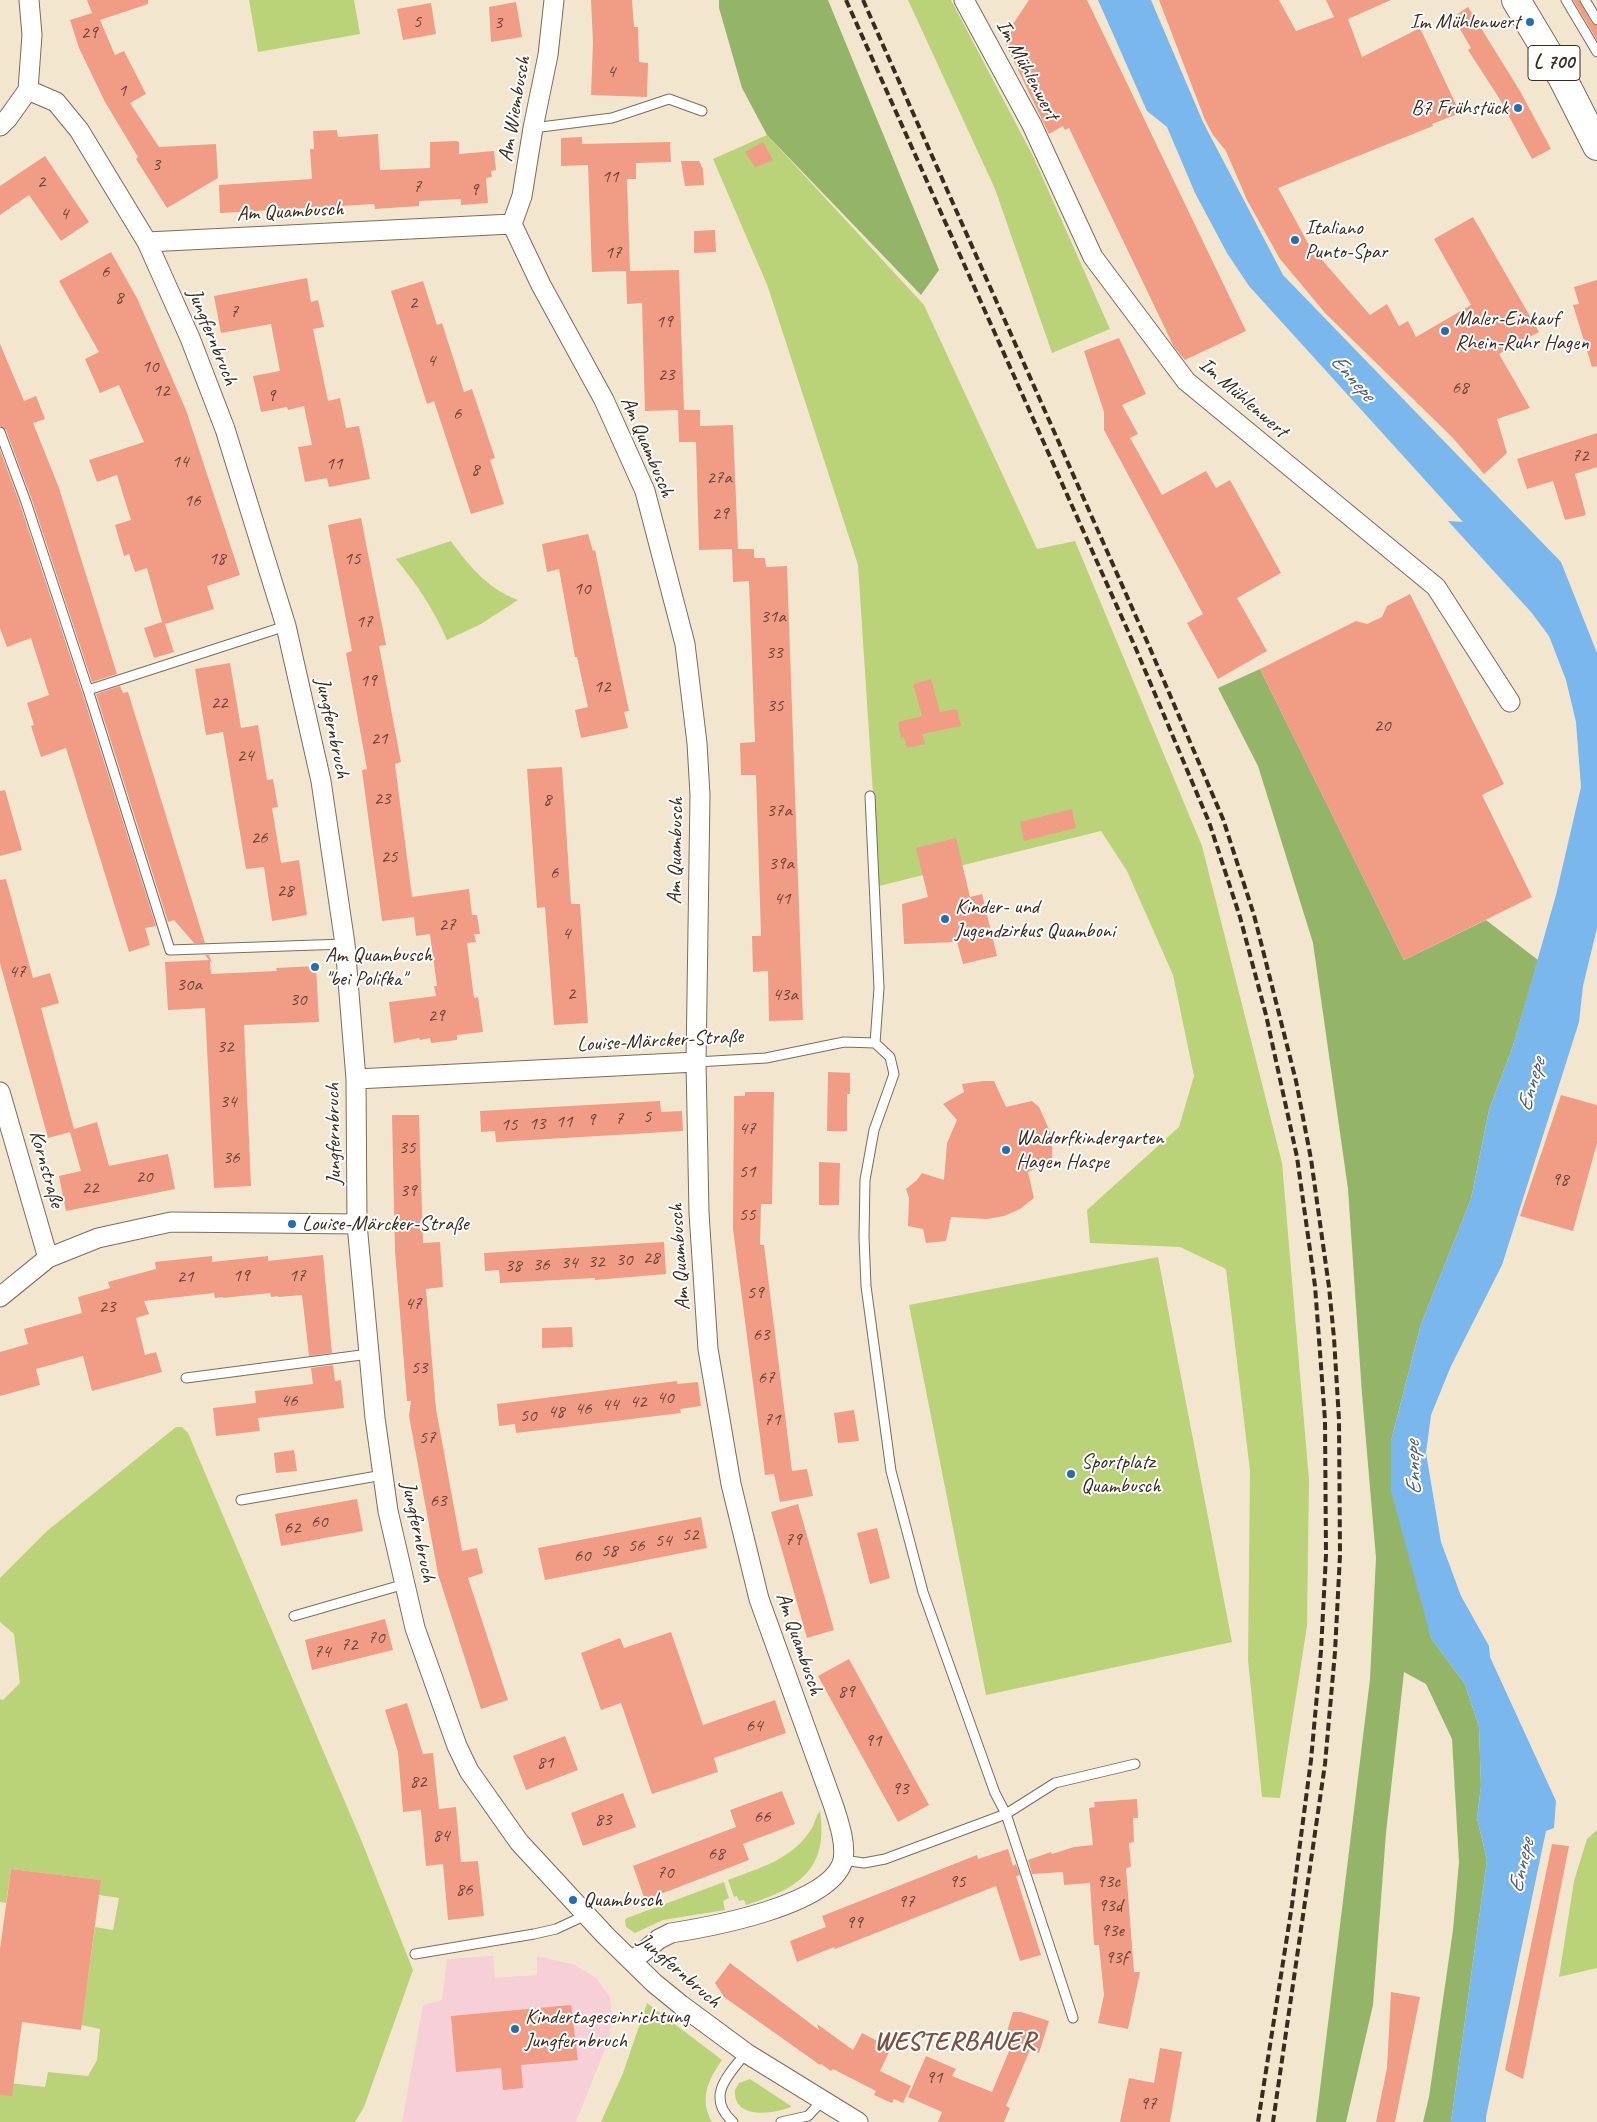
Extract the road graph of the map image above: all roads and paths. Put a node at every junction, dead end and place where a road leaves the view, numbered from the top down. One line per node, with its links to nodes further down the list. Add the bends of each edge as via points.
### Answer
1 (29, 0): 9 (street, via 32,35)
2 (554, 0): 12 (street, Am Wiembusch, via 548,55)
3 (964, 0): 19 (street, Im Mühlenwert, via 1032,126 1093,257 1186,381 1436,587)
4 (1516, 0): 13 (main road, L 700)
5 (1566, 0): 8 (lane)
6 (1585, 0): 7 (lane)
7 (1597, 20)
8 (1597, 52)
9 (28, 90): 11 (street); 15 (street, Jungfernbruch, via 56,102 79,130)
10 (702, 111): 12 (lane, via 670,99 612,118)
11 (0, 126)
12 (533, 128): 14 (street, Am Wiembusch, via 522,196)
13 (1594, 132)
14 (512, 224): 15 (street, Am Quambusch); 23 (street, Am Quambusch, via 541,285 604,400 645,491 685,644 698,744 700,795)
15 (147, 242): 17 (street, Jungfernbruch, via 190,338 225,429)
16 (0, 432): 18 (lane)
17 (286, 626): 18 (lane); 21 (street, Jungfernbruch, via 321,781)
18 (88, 690): 21 (lane, via 170,950)
19 (1510, 702)
20 (870, 796): 22 (lane, via 879,988)
21 (345, 944): 24 (street, Jungfernbruch)
22 (875, 1043): 23 (lane, Louise-Märcker-Straße, via 844,1042 766,1058); 36 (lane, via 890,1057 894,1074 874,1130 864,1180 864,1237 866,1286 891,1471 923,1592 995,1793)
23 (696, 1062): 24 (street, Louise-Märcker-Straße); 37 (street, Am Quambusch, via 699,1213 708,1350 731,1484 758,1599 840,1825)
24 (356, 1079): 26 (street, Jungfernbruch)
25 (0, 1092): 27 (street, Kornstraße)
26 (357, 1224): 27 (street, via 171,1222 98,1238); 29 (street, Jungfernbruch)
27 (48, 1258): 28 (street)
28 (0, 1297)
29 (369, 1354): 30 (lane); 31 (street, Jungfernbruch)
30 (186, 1378)
31 (383, 1475): 32 (lane); 33 (street, Jungfernbruch)
32 (241, 1500)
33 (405, 1584): 34 (lane); 38 (street, Jungfernbruch, via 415,1628 469,1771 519,1842)
34 (294, 1616)
35 (1135, 1764): 36 (lane, via 1056,1783)
36 (1006, 1814): 37 (lane, via 885,1859 864,1863); 41 (lane)
37 (843, 1860): 40 (street, via 830,1880 794,1901 746,1918 671,1933)
38 (586, 1915): 39 (lane, via 556,1929); 40 (street, Jungfernbruch)
39 (415, 1954)
40 (632, 1961): 42 (street, Jungfernbruch, via 681,2005)
41 (1073, 2018)
42 (746, 2053): 43 (street, Jungfernbruch); 44 (lane, via 720,2088 724,2114)
43 (822, 2101): 45 (lane, via 808,2116); 46 (street, Jungfernbruch)
44 (733, 2122)
45 (781, 2122)
46 (858, 2122)

